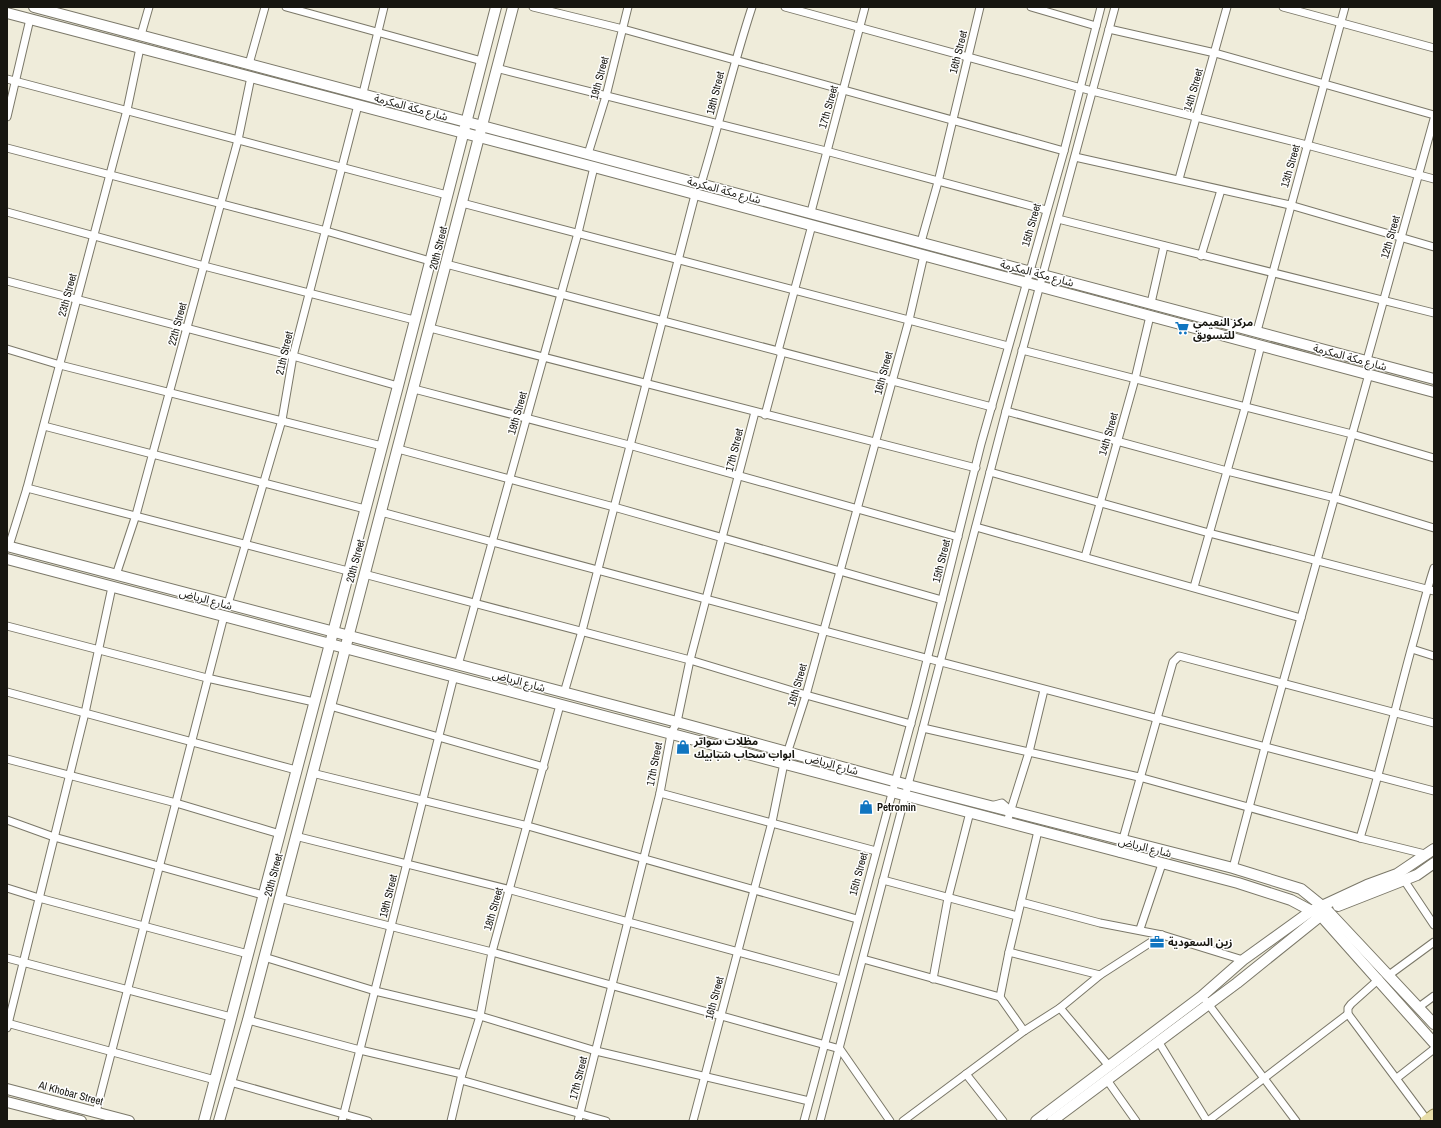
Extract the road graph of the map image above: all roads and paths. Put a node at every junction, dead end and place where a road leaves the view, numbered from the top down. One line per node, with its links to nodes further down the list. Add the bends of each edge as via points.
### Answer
1 (34, 7): 28 (main road, شارع مكة المكرمة)
2 (149, 7): 28 (street)
3 (266, 7): 35 (street)
4 (286, 7): 27 (street)
5 (384, 7): 27 (street)
6 (496, 7): 34 (main road, 20th Street)
7 (512, 7): 36 (main road, 20th Street)
8 (534, 7): 25 (street)
9 (628, 7): 25 (street, 19th Street)
10 (752, 7): 33 (street, 18th Street)
11 (785, 7): 24 (street)
12 (865, 7): 24 (street, 17th Street)
13 (980, 7): 32 (street, 16th Street)
14 (1031, 7): 23 (street)
15 (1101, 7): 23 (street, 15th Street)
16 (1115, 7): 26 (street)
17 (1227, 7): 31 (street, 14th Street)
18 (1283, 7): 22 (street)
19 (1344, 7): 22 (street, 13th Street)
20 (7, 13): 21 (main road, شارع مكة المكرمة)
21 (30, 19): 29 (main road, شارع مكة المكرمة); 39 (street)
22 (1340, 22): 30 (street); 40 (street, 13th Street)
23 (1096, 26): 41 (street, 15th Street)
24 (860, 28): 32 (street); 42 (street, 17th Street)
25 (623, 29): 33 (street); 45 (street, 19th Street)
26 (1109, 29): 31 (street); 43 (street)
27 (378, 33): 34 (street); 44 (street)
28 (141, 35): 35 (main road, شارع مكة المكرمة)
29 (140, 48): 37 (main road, شارع مكة المكرمة); 47 (street, 23th Street)
30 (1434, 48)
31 (1215, 53): 40 (street); 50 (street, 14th Street)
32 (969, 57): 41 (street); 52 (street, 16th Street)
33 (735, 60): 42 (street); 54 (street, 18th Street)
34 (482, 61): 53 (main road, 20th Street)
35 (249, 64): 44 (main road, شارع مكة المكرمة)
36 (496, 68): 45 (street); 55 (main road, 20th Street)
37 (251, 77): 46 (main road, شارع مكة المكرمة); 58 (street, 22th Street)
38 (7, 78): 39 (street)
39 (17, 81): 47 (street); 49 (street)
40 (1324, 84): 48 (street); 59 (street, 13th Street)
41 (1080, 88): 43 (street); 62 (street, 15th Street)
42 (844, 91): 52 (street); 61 (street, 17th Street)
43 (1092, 91): 50 (street); 64 (street)
44 (363, 93): 53 (main road, شارع مكة المكرمة)
45 (606, 96): 54 (street); 63 (street, 19th Street)
46 (358, 105): 56 (main road, شارع مكة المكرمة); 66 (street, 21th Street)
47 (127, 110): 58 (street); 67 (street, 23th Street)
48 (1434, 115)
49 (7, 118)
50 (1197, 118): 59 (street); 69 (street, 14th Street)
51 (1434, 119): 68 (street, 12th Street)
52 (953, 120): 62 (street); 71 (street, 16th Street)
53 (466, 121): 55 (main road, شارع مكة المكرمة); 56 (main road, 20th Street)
54 (719, 124): 61 (street); 72 (street, 18th Street)
55 (481, 126): 57 (main road, 20th Street); 63 (main road, شارع مكة المكرمة)
56 (463, 132): 57 (main road, شارع مكة المكرمة); 74 (main road, 20th Street)
57 (478, 136): 65 (main road, شارع مكة المكرمة); 76 (main road, 20th Street)
58 (238, 140): 66 (street); 77 (street, 22th Street)
59 (1308, 145): 68 (street); 78 (street, 13th Street)
60 (7, 148): 67 (street)
61 (826, 151): 71 (street); 81 (street, 17th Street)
62 (1064, 151): 79 (street, 15th Street)
63 (588, 154): 72 (main road, شارع مكة المكرمة)
64 (1075, 156): 69 (street); 82 (street)
65 (594, 167): 75 (main road, شارع مكة المكرمة); 85 (street, 19th Street)
66 (343, 168): 74 (street); 84 (street, 21th Street)
67 (110, 174): 77 (street); 86 (street, 23th Street)
68 (1419, 175): 70 (street); 87 (street, 12th Street)
69 (1179, 179): 73 (street)
70 (1434, 179)
71 (938, 182): 79 (street); 88 (street, 16th Street)
72 (701, 184): 81 (main road, شارع مكة المكرمة)
73 (1221, 190): 78 (street); 92 (street)
74 (447, 195): 94 (main road, 20th Street)
75 (695, 195): 83 (main road, شارع مكة المكرمة); 93 (street)
76 (462, 203): 85 (street); 95 (main road, 20th Street)
77 (221, 204): 84 (street); 96 (street, 22th Street)
78 (1290, 205): 87 (street); 98 (street, 13th Street)
79 (1046, 210): 97 (street, 15th Street)
80 (7, 212): 86 (street)
81 (811, 212): 88 (main road, شارع مكة المكرمة)
82 (1058, 219): 89 (street); 99 (street)
83 (812, 225): 91 (main road, شارع مكة المكرمة); 103 (street)
84 (326, 231): 94 (street); 104 (street, 21th Street)
85 (578, 233): 93 (street); 105 (street, 19th Street)
86 (94, 236): 96 (street); 106 (street, 23th Street)
87 (1402, 237): 90 (street); 107 (street, 12th Street)
88 (921, 242): 97 (main road, شارع مكة المكرمة)
89 (1164, 246): 92 (street); 108 (street)
90 (1434, 247)
91 (924, 255): 101 (main road, شارع مكة المكرمة); 113 (street, 16th Street)
92 (1201, 256): 98 (street)
93 (679, 259): 103 (street); 112 (street)
94 (430, 261): 111 (main road, 20th Street)
95 (446, 264): 105 (street); 114 (main road, 20th Street)
96 (204, 266): 104 (street); 115 (street, 22th Street)
97 (1029, 270): 99 (main road, شارع مكة المكرمة); 101 (street, 15th Street)
98 (1272, 271): 107 (street); 116 (street, 13th Street)
99 (1043, 274): 102 (street); 108 (main road, شارع مكة المكرمة)
100 (7, 281): 106 (street)
101 (1026, 282): 102 (main road, شارع مكة المكرمة); 118 (street, 15th Street)
102 (1039, 286): 110 (main road, شارع مكة المكرمة); 120 (street)
103 (796, 290): 113 (street); 121 (street)
104 (310, 294): 111 (street); 122 (street, 21th Street)
105 (562, 294): 112 (street); 123 (street, 19th Street)
106 (77, 300): 115 (street); 125 (street, 23th Street)
107 (1383, 301): 109 (street); 124 (street, 12th Street)
108 (1151, 303): 116 (main road, شارع مكة المكرمة)
109 (1434, 313)
110 (1150, 316): 117 (main road, شارع مكة المكرمة); 127 (street, 14th Street)
111 (414, 320): 131 (main road, 20th Street)
112 (661, 320): 121 (street); 130 (street)
113 (909, 320): 118 (street); 129 (street, 16th Street)
114 (430, 328): 123 (street); 132 (main road, 20th Street)
115 (186, 329): 122 (street); 133 (street, 22th Street)
116 (1257, 331): 124 (main road, شارع مكة المكرمة)
117 (1261, 345): 126 (main road, شارع مكة المكرمة); 136 (street)
118 (1008, 346): 135 (street, 15th Street)
119 (7, 349): 125 (street)
120 (1022, 350): 127 (street); 137 (street)
121 (780, 352): 129 (street); 139 (street)
122 (293, 356): 131 (street); 141 (street, 21th Street)
123 (544, 357): 130 (street); 140 (street, 19th Street)
124 (1367, 360): 128 (main road, شارع مكة المكرمة)
125 (60, 365): 133 (street); 142 (street, 23th Street)
126 (1369, 374): 134 (main road, شارع مكة المكرمة); 143 (street)
127 (1135, 379): 136 (street); 144 (street, 14th Street)
128 (1434, 379)
129 (892, 381): 135 (street); 145 (street, 16th Street)
130 (645, 383): 138 (street); 146 (street)
131 (398, 386): 147 (main road, 20th Street)
132 (414, 389): 140 (street); 148 (main road, 20th Street)
133 (169, 392): 141 (street); 149 (street, 22th Street)
134 (1434, 392)
135 (992, 407): 151 (street, 15th Street)
136 (1245, 408): 143 (street); 152 (street)
137 (1006, 411): 144 (street); 153 (street)
138 (755, 412): 139 (street); 154 (street, 17th Street)
139 (765, 414): 145 (street)
140 (527, 419): 146 (street); 155 (street, 19th Street)
141 (282, 420): 147 (street); 156 (street, 21th Street)
142 (44, 426): 149 (street); 157 (street, 23th Street)
143 (1352, 434): 150 (street); 158 (street)
144 (1117, 441): 152 (street); 159 (street, 14th Street)
145 (876, 442): 151 (street); 162 (street, 16th Street)
146 (629, 445): 154 (street); 160 (street)
147 (382, 446): 161 (main road, 20th Street)
148 (398, 449): 155 (street); 163 (main road, 20th Street)
149 (153, 453): 156 (street); 164 (street, 22th Street)
150 (1434, 458)
151 (976, 468): 168 (street, 15th Street)
152 (1227, 471): 158 (street); 167 (street)
153 (990, 472): 159 (street); 165 (street)
154 (739, 476): 162 (street); 169 (street, 17th Street)
155 (510, 480): 160 (street); 170 (street, 19th Street)
156 (264, 482): 161 (street); 171 (street, 21th Street)
157 (27, 488): 164 (street); 172 (street, 23th Street)
158 (1335, 498): 166 (street); 175 (street)
159 (1100, 502): 167 (street); 173 (street, 14th Street)
160 (614, 507): 169 (street); 177 (street)
161 (365, 509): 178 (main road, 20th Street)
162 (857, 509): 168 (street); 179 (street, 16th Street)
163 (382, 512): 170 (street); 180 (main road, 20th Street)
164 (136, 515): 171 (street); 181 (street, 22th Street)
165 (976, 527): 173 (street); 203 (street)
166 (1434, 528)
167 (1209, 533): 175 (street); 183 (street)
168 (958, 537): 186 (street, 15th Street)
169 (723, 538): 179 (street); 185 (street, 17th Street)
170 (493, 542): 177 (street); 188 (street, 19th Street)
171 (246, 543): 178 (street); 187 (street, 21th Street)
172 (8, 546): 181 (main road, شارع الرياض)
173 (1085, 557): 183 (street)
174 (7, 559): 182 (main road, شارع الرياض)
175 (1317, 560): 184 (street); 190 (street)
176 (1434, 568): 184 (street)
177 (597, 570): 185 (street); 192 (street)
178 (348, 571): 193 (main road, 20th Street)
179 (840, 572): 186 (street); 194 (street, 16th Street)
180 (364, 574): 188 (street); 195 (main road, 20th Street)
181 (116, 575): 187 (main road, شارع الرياض)
182 (112, 587): 189 (main road, شارع الرياض); 199 (street)
183 (1194, 587): 190 (street)
184 (1430, 590): 198 (street)
185 (707, 598): 194 (street); 201 (street, 17th Street)
186 (942, 600): 202 (street, 15th Street)
187 (228, 604): 193 (main road, شارع الرياض)
188 (476, 604): 192 (street); 204 (street, 19th Street)
189 (224, 616): 196 (main road, شارع الرياض); 206 (street)
190 (1301, 618): 207 (street)
191 (7, 626): 199 (street)
192 (582, 631): 201 (street); 210 (street)
193 (333, 632): 195 (main road, شارع الرياض); 196 (main road, 20th Street)
194 (824, 632): 202 (street); 211 (street, 16th Street)
195 (348, 636): 197 (main road, 20th Street); 204 (main road, شارع الرياض)
196 (330, 645): 197 (main road, شارع الرياض); 212 (main road, 20th Street)
197 (345, 648): 205 (main road, شارع الرياض); 214 (main road, 20th Street)
198 (1412, 649): 200 (street); 215 (street)
199 (99, 650): 206 (street); 216 (street)
200 (1434, 656)
201 (690, 660): 211 (street); 218 (street, 17th Street)
202 (927, 660): 203 (street); 220 (street, 15th Street)
203 (940, 663): 208 (street); 221 (street)
204 (458, 665): 210 (main road, شارع الرياض)
205 (454, 676): 213 (main road, شارع الرياض); 223 (street, 19th Street)
206 (207, 678): 212 (street); 224 (street)
207 (1283, 682): 215 (street); 217 (street, via 1179,656 1173,662); 225 (street)
208 (1044, 690): 217 (street); 227 (street)
209 (7, 692): 216 (street)
210 (564, 693): 218 (main road, شارع الرياض)
211 (806, 695): 220 (street); 226 (street, 16th Street)
212 (314, 702): 231 (main road, 20th Street)
213 (560, 705): 222 (main road, شارع الرياض); 230 (street, 18th Street)
214 (330, 706): 223 (street); 232 (main road, 20th Street)
215 (1394, 712): 219 (street); 234 (street)
216 (85, 713): 224 (street); 233 (street)
217 (1157, 718): 225 (street); 235 (street)
218 (677, 722): 222 (street, 17th Street); 226 (main road, شارع الرياض)
219 (1434, 723)
220 (910, 724): 236 (street, 15th Street)
221 (923, 728): 227 (street); 237 (street)
222 (671, 734): 229 (main road, شارع الرياض); 240 (street, 17th Street)
223 (439, 737): 230 (street); 242 (street, 19th Street)
224 (192, 741): 231 (street); 243 (street)
225 (1265, 747): 234 (street); 244 (street)
226 (788, 752): 229 (street, 16th Street); 236 (main road, شارع الرياض)
227 (1029, 752): 235 (street); 245 (street)
228 (7, 759): 233 (street)
229 (784, 763): 239 (main road, شارع الرياض); 248 (street, 16th Street)
230 (544, 767): 250 (street, 18th Street)
231 (296, 770): 252 (main road, 20th Street)
232 (312, 773): 242 (street); 253 (main road, 20th Street)
233 (70, 775): 243 (street); 254 (street)
234 (1379, 777): 238 (street); 255 (street)
235 (1139, 778): 244 (street); 256 (street)
236 (894, 782): 237 (main road, شارع الرياض); 239 (street, 15th Street)
237 (908, 785): 241 (street); 245 (main road, شارع الرياض)
238 (1434, 791)
239 (891, 792): 241 (main road, شارع الرياض); 257 (street, 15th Street)
240 (660, 793): 248 (street); 260 (street, 17th Street)
241 (905, 796): 246 (main road, شارع الرياض); 266 (street)
242 (424, 800): 250 (street); 264 (street, 19th Street)
243 (176, 803): 252 (street); 263 (street)
244 (1250, 808): 255 (street); 265 (street)
245 (1011, 811): 249 (street); 256 (main road, شارع الرياض)
246 (970, 812): 249 (main road, شارع الرياض); 274 (street)
247 (7, 820): 254 (street)
248 (772, 822): 257 (street); 270 (street, 16th Street)
249 (1007, 822): 251 (main road, شارع الرياض)
250 (528, 826): 260 (street); 269 (street, 18th Street)
251 (1038, 831): 259 (main road, شارع الرياض); 275 (street)
252 (280, 834): 271 (main road, 20th Street)
253 (295, 836): 264 (street); 273 (main road, 20th Street)
254 (54, 837): 263 (street); 272 (street)
255 (1360, 838): 258 (street)
256 (1123, 840): 259 (street); 265 (main road, شارع الرياض)
257 (876, 851): 279 (street, 15th Street)
258 (1430, 851): 277 (main road, via 1398,874 1367,885)
259 (1119, 853): 262 (main road, شارع الرياض)
260 (643, 860): 270 (street); 280 (street, 17th Street)
261 (1434, 863): 267 (main road, via 1417,875)
262 (1162, 864): 276 (main road, شارع الرياض, via 1238,883 1291,900); 284 (street)
263 (160, 865): 271 (street); 282 (street)
264 (407, 865): 269 (street); 283 (street, 19th Street)
265 (1234, 868): 277 (main road, شارع الرياض, via 1301,889)
266 (884, 880): 274 (street); 293 (street)
267 (1404, 880): 277 (main road); 281 (street)
268 (7, 888): 272 (street)
269 (511, 890): 280 (street); 287 (street, 18th Street)
270 (754, 891): 279 (street); 288 (street, 16th Street)
271 (263, 895): 290 (main road, 20th Street)
272 (39, 898): 282 (street); 295 (street)
273 (279, 898): 283 (street); 291 (main road, 20th Street)
274 (948, 898): 278 (street); 298 (street)
275 (1021, 902): 278 (street); 284 (street, via 1100,923)
276 (1311, 911): 277 (main road, شارع الرياض); 294 (main road)
277 (1324, 911): 297 (main road, شارع الرياض); 299 (main road, شارع الرياض); 307 (main road)
278 (1017, 916): 289 (street)
279 (858, 919): 300 (street, 15th Street)
280 (627, 923): 288 (street); 301 (street, 17th Street)
281 (1434, 925)
282 (144, 926): 290 (street); 302 (street)
283 (392, 927): 287 (street); 303 (street, 19th Street)
284 (1140, 930): 285 (street)
285 (1162, 935): 294 (street); 296 (street)
286 (1434, 942): 297 (street)
287 (492, 952): 301 (street); 311 (street, 18th Street)
288 (738, 952): 300 (street); 312 (street, 16th Street)
289 (1009, 952): 296 (street); 306 (street)
290 (248, 954): 313 (main road, 20th Street)
291 (264, 957): 303 (street); 314 (main road, 20th Street)
292 (7, 958): 295 (street)
293 (862, 959): 298 (street); 321 (street)
294 (1243, 960): 304 (main road)
295 (23, 962): 302 (street); 316 (street)
296 (1100, 975): 309 (street)
297 (1389, 975): 308 (main road, شارع الرياض)
298 (932, 979): 306 (street)
299 (1378, 979): 310 (street, via 1351,1004); 319 (main road, شارع الرياض)
300 (841, 980): 320 (street, 15th Street)
301 (612, 986): 312 (street); 325 (street, 17th Street)
302 (128, 989): 313 (street); 324 (street)
303 (375, 991): 311 (street); 323 (street, 19th Street)
304 (1202, 996): 307 (street); 326 (main road)
305 (1434, 996): 308 (street)
306 (1000, 997): 317 (street)
307 (1208, 1004): 318 (main road); 333 (street)
308 (1419, 1007): 315 (main road, شارع الرياض)
309 (1060, 1008): 317 (street); 326 (street)
310 (1348, 1014): 330 (street); 333 (street)
311 (480, 1016): 325 (street); 329 (street, 18th Street)
312 (721, 1016): 320 (street); 328 (street, 16th Street)
313 (231, 1017): 331 (main road, 20th Street)
314 (248, 1020): 323 (street); 334 (main road, 20th Street)
315 (1434, 1024)
316 (7, 1025): 324 (street)
317 (1024, 1032): 327 (street)
318 (1158, 1041): 332 (main road); 358 (street)
319 (1434, 1043)
320 (824, 1044): 321 (street); 336 (street, 15th Street)
321 (840, 1048): 352 (street); 353 (street)
322 (1434, 1048): 330 (street)
323 (360, 1050): 329 (street); 340 (street, 19th Street)
324 (112, 1051): 331 (street); 338 (street)
325 (596, 1051): 328 (street); 341 (street, 17th Street)
326 (1109, 1066): 356 (main road)
327 (966, 1074): 354 (street); 355 (street)
328 (705, 1076): 336 (street); 350 (street, 16th Street)
329 (462, 1077): 341 (street); 348 (street, 18th Street)
330 (1397, 1078): 360 (street)
331 (215, 1080): 345 (main road, 20th Street)
332 (1107, 1080): 342 (main road); 357 (street)
333 (1264, 1080): 358 (street); 359 (street)
334 (230, 1082): 340 (street); 346 (main road, 20th Street)
335 (7, 1089): 338 (main road, Al Khobar Street)
336 (809, 1101): 351 (street, 15th Street)
337 (7, 1102): 343 (main road)
338 (96, 1112): 344 (main road, Al Khobar Street)
339 (1434, 1115): 360 (main road)
340 (343, 1118): 347 (street)
341 (579, 1118): 349 (street)
342 (1054, 1120)
343 (81, 1121)
344 (129, 1121)
345 (204, 1121)
346 (219, 1121)
347 (368, 1121)
348 (451, 1121)
349 (606, 1121)
350 (693, 1121)
351 (804, 1121)
352 (820, 1121)
353 (890, 1121)
354 (903, 1121)
355 (1003, 1121)
356 (1036, 1121)
357 (1136, 1121)
358 (1208, 1121)
359 (1296, 1121)
360 (1426, 1121)

